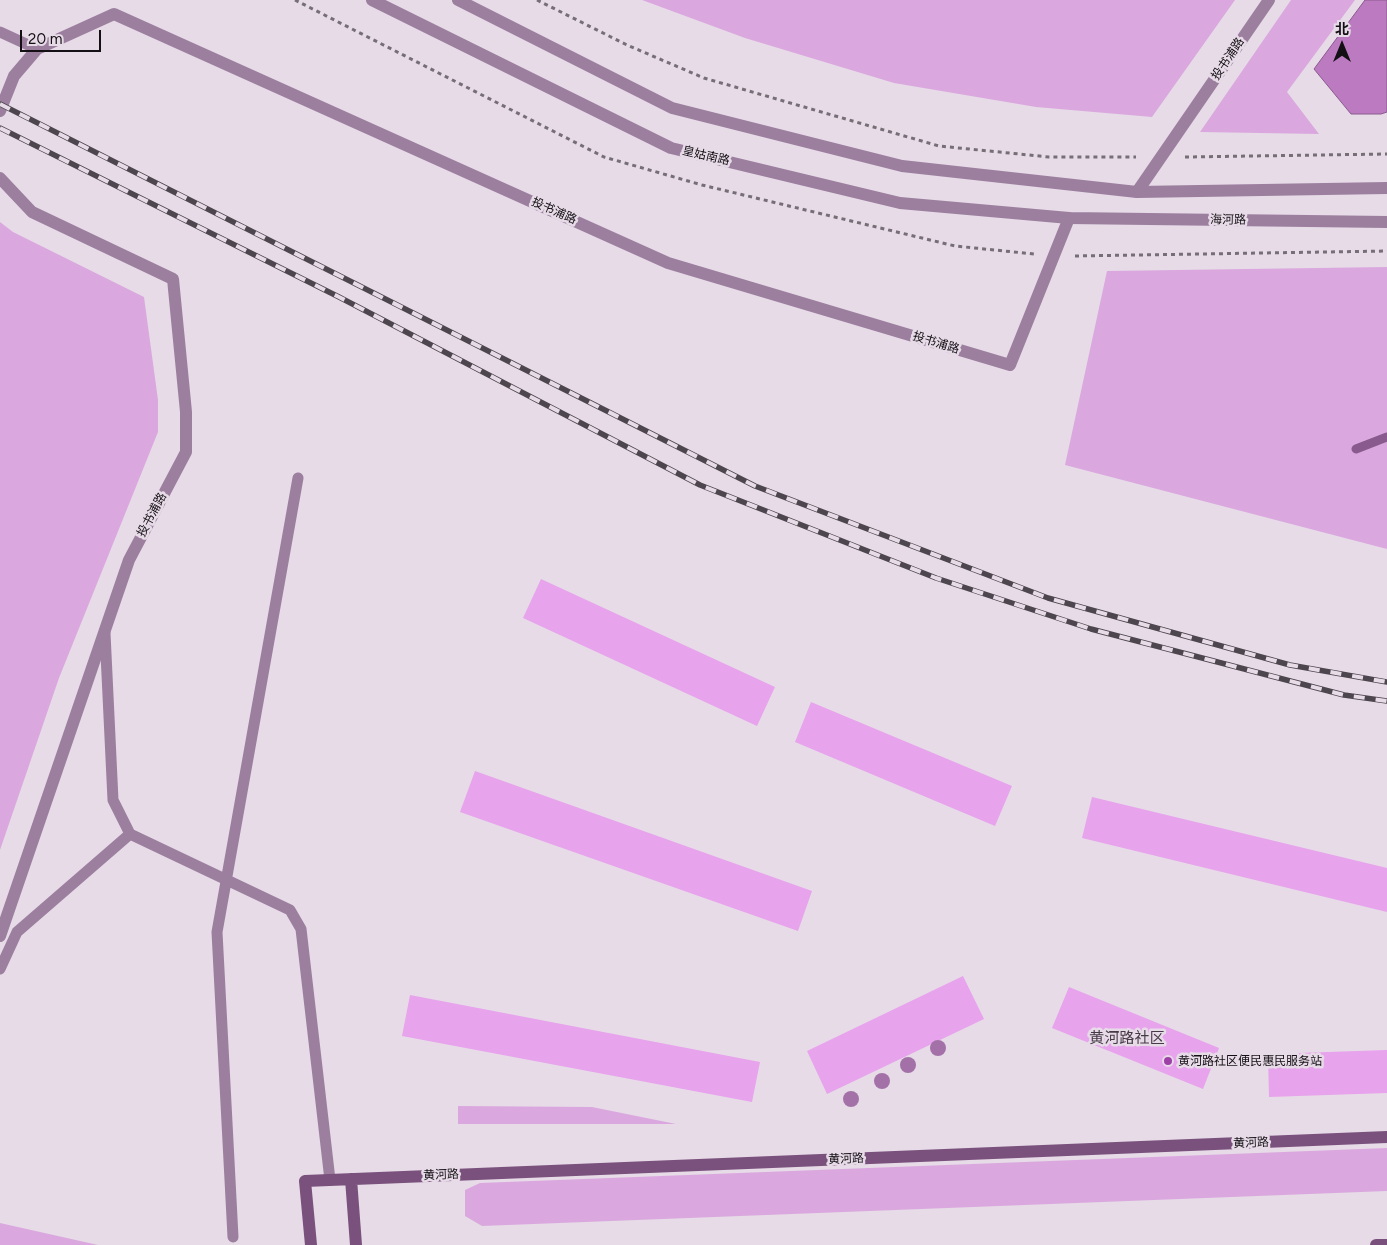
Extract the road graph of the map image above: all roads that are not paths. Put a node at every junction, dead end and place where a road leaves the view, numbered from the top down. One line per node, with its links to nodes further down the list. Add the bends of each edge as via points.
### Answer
1 (372, 0): 10 (street, 皇姑南路, via 671,148 900,203)
2 (458, 0): 9 (street, via 672,108 902,166)
3 (1269, 0): 9 (street, 投书浦路)
4 (0, 32): 5 (lane)
5 (37, 49): 6 (street, 投书浦路, via 14,76); 10 (street, 投书浦路, via 114,14 668,263 1010,365)
6 (0, 111)
7 (0, 178): 13 (street, 投书浦路, via 32,212 174,279 186,412 186,452 129,560)
8 (1387, 188): 9 (street)
9 (1137, 192)
10 (1069, 218): 11 (street, 海河路)
11 (1387, 222)
12 (298, 478): 15 (lane)
13 (104, 631): 14 (lane, via 113,800); 16 (street, 投书浦路)
14 (130, 834): 15 (lane); 17 (lane, via 17,932)
15 (227, 879): 20 (lane, via 290,910 301,929); 21 (lane, via 217,932)
16 (0, 936)
17 (0, 969)
18 (1387, 1137): 19 (main road, 黄河路)
19 (351, 1179): 20 (main road, 黄河路); 23 (main road)
20 (330, 1180): 22 (main road, 黄河路, via 305,1181)
21 (233, 1237)
22 (311, 1245)
23 (356, 1245)
24 (1376, 1245): 25 (main road)
25 (1387, 1245)

